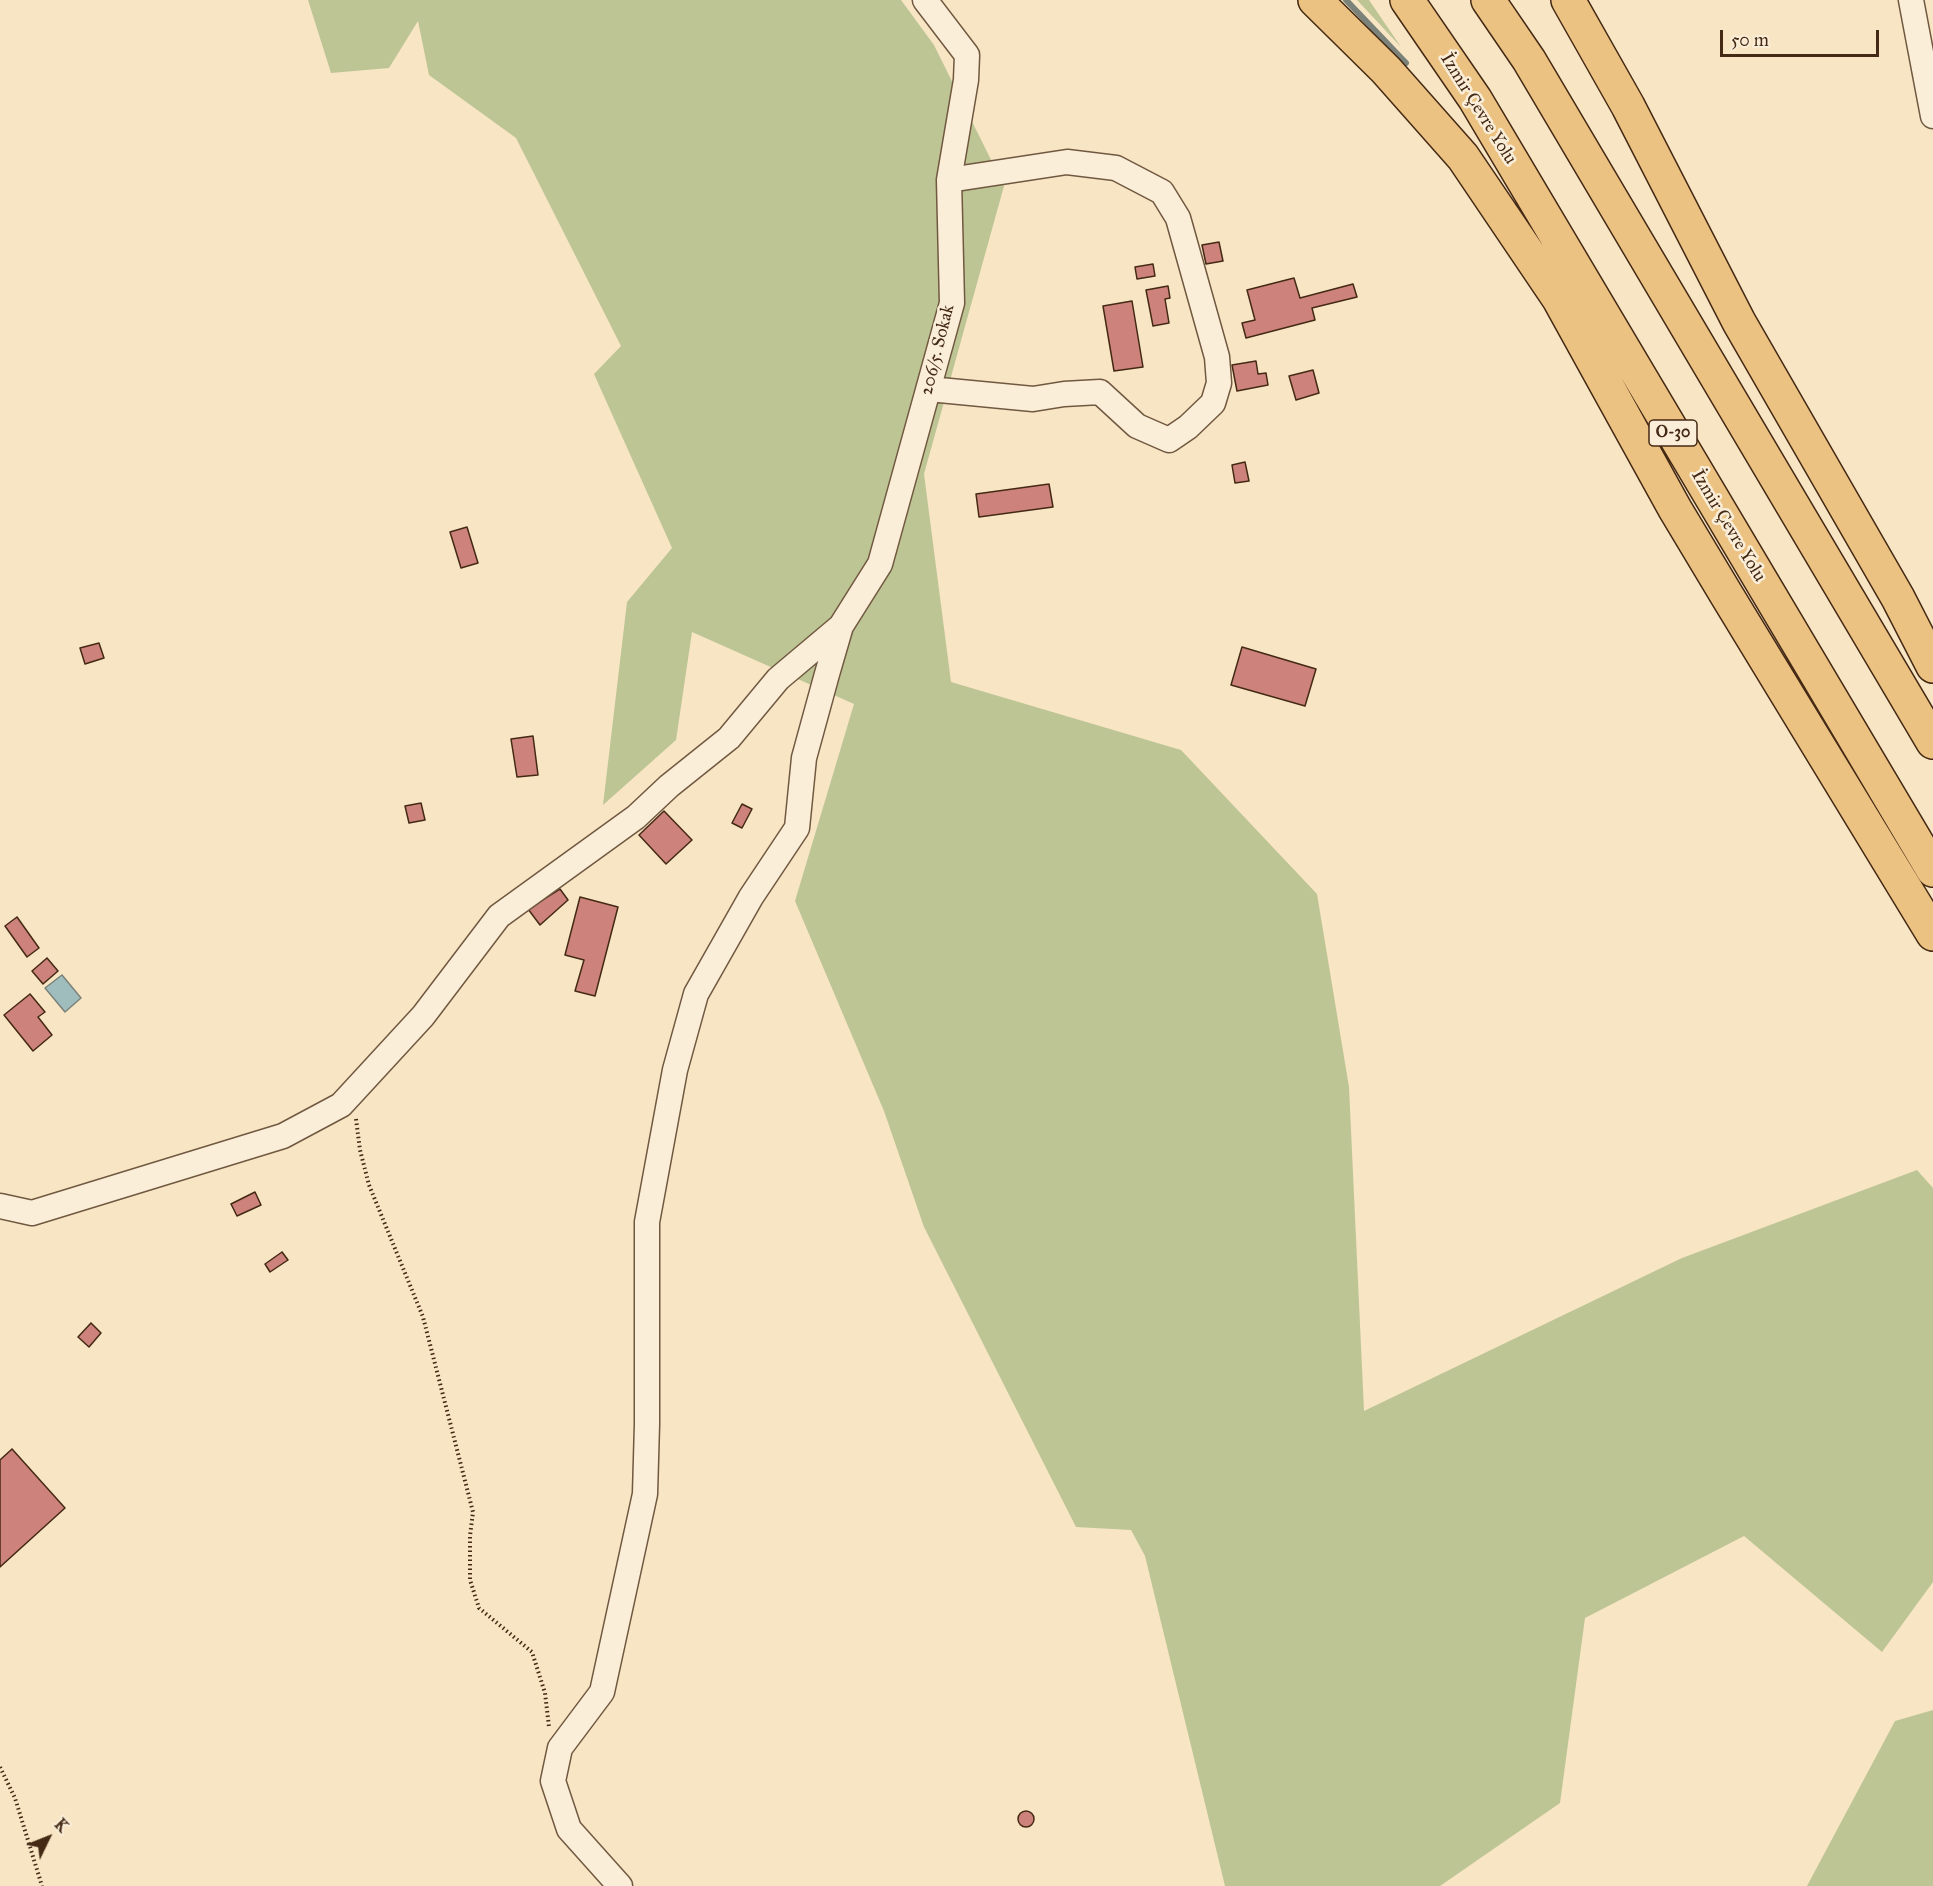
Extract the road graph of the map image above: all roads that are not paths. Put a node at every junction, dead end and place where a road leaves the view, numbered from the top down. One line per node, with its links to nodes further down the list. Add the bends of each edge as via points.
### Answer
1 (925, 0): 8 (street, 206/5. Sokak, via 967,55)
2 (1315, 0): 14 (highway, via 1386,70 1463,157 1559,299 1725,594)
3 (1407, 0): 13 (highway, İzmir Çevre Yolu / O-30, via 1481,109)
4 (1488, 0): 12 (highway, via 1528,60)
5 (1568, 0): 11 (highway, via 1628,106 1739,322)
6 (1911, 0): 7 (street)
7 (1933, 116)
8 (949, 180): 9 (street, 206/5. Sokak, via 952,303); 9 (street, via 1067,162 1116,168 1162,192 1178,218 1217,357 1219,383 1213,403 1169,440 1137,426 1100,393 1033,399)
9 (929, 389): 10 (street, 206/5. Sokak, via 880,564)
10 (841, 626): 15 (street, via 778,679 729,738 636,817 499,916 423,1016 340,1105 283,1136 32,1213); 16 (street, via 804,758 797,828 751,897 696,993 675,1070 647,1222 645,1494 602,1692 560,1748 553,1781 569,1829)
11 (1933, 666)
12 (1933, 742)
13 (1933, 870)
14 (1933, 934)
15 (0, 1206)
16 (620, 1886)

